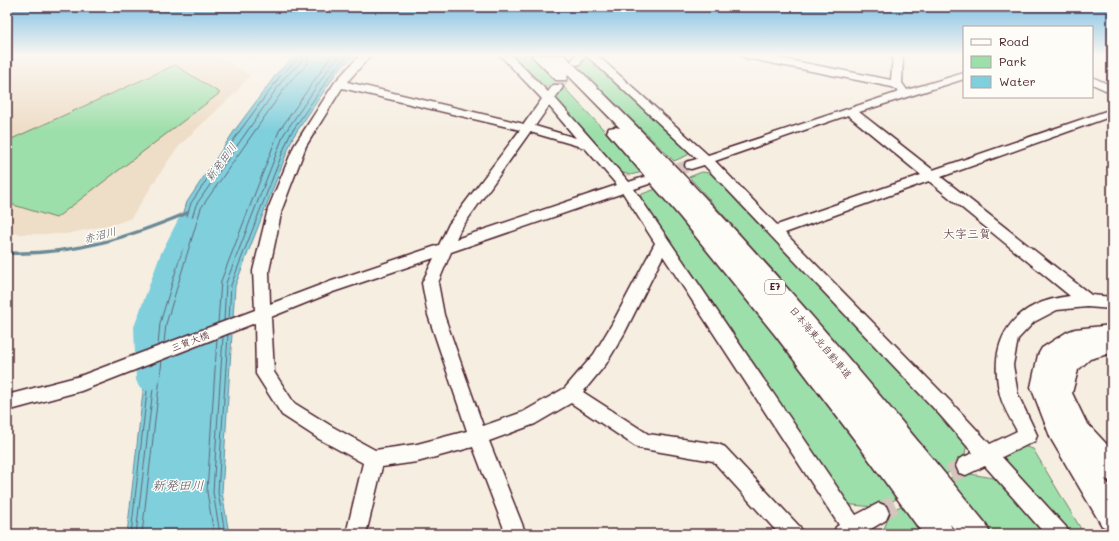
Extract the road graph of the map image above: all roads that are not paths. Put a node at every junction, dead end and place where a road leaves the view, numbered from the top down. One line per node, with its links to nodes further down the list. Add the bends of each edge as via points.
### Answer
1 (342, 80): 10 (street)
2 (530, 80): 15 (street)
3 (563, 80): 46 (highway, 日本海東北自動車道 / E7, via 634,152 790,335)
4 (581, 80): 47 (highway, 日本海東北自動車道 / E7, via 655,152 817,335)
5 (619, 80): 20 (street)
6 (877, 80): 11 (street)
7 (896, 80): 11 (street)
8 (950, 80): 14 (street)
9 (1093, 80): 13 (street)
10 (339, 84): 18 (street); 30 (street, via 300,146 275,209 261,272)
11 (896, 84): 14 (street)
12 (558, 87): 15 (street)
13 (1112, 90)
14 (905, 94): 16 (street)
15 (549, 99): 18 (street); 19 (street)
16 (850, 111): 20 (street); 22 (street)
17 (1112, 112): 22 (street)
18 (528, 128): 19 (street); 27 (street, via 454,228)
19 (589, 145): 24 (street)
20 (706, 160): 21 (street); 25 (street)
21 (691, 165)
22 (930, 176): 25 (street); 28 (street)
23 (644, 181): 24 (street, 三賀大橋)
24 (626, 187): 26 (street); 27 (street, 三賀大橋)
25 (774, 231): 36 (street)
26 (662, 243): 33 (street, via 600,360); 42 (street)
27 (447, 247): 30 (street, 三賀大橋); 35 (street, via 430,283 436,315)
28 (1087, 301): 29 (street); 36 (street, via 1055,304 1028,317 1010,336 1004,365 1009,396 1028,435)
29 (1112, 303)
30 (257, 315): 34 (street, 三賀大橋, via 81,383); 37 (street, via 265,374 288,409)
31 (1112, 334): 41 (highway, via 1075,339 1050,355 1043,387 1060,431)
32 (1112, 345): 39 (highway, via 1083,350 1067,365 1060,393 1077,430)
33 (571, 394): 35 (street, via 529,418); 45 (street, via 645,442 718,453)
34 (7, 403)
35 (478, 437): 37 (street, via 417,453); 44 (street)
36 (987, 455): 38 (street); 48 (street)
37 (374, 459): 43 (street)
38 (966, 466)
39 (1112, 469)
40 (879, 513): 42 (street)
41 (1112, 516)
42 (851, 532)
43 (356, 534)
44 (516, 534)
45 (793, 534)
46 (940, 534)
47 (976, 534)
48 (1059, 534)

